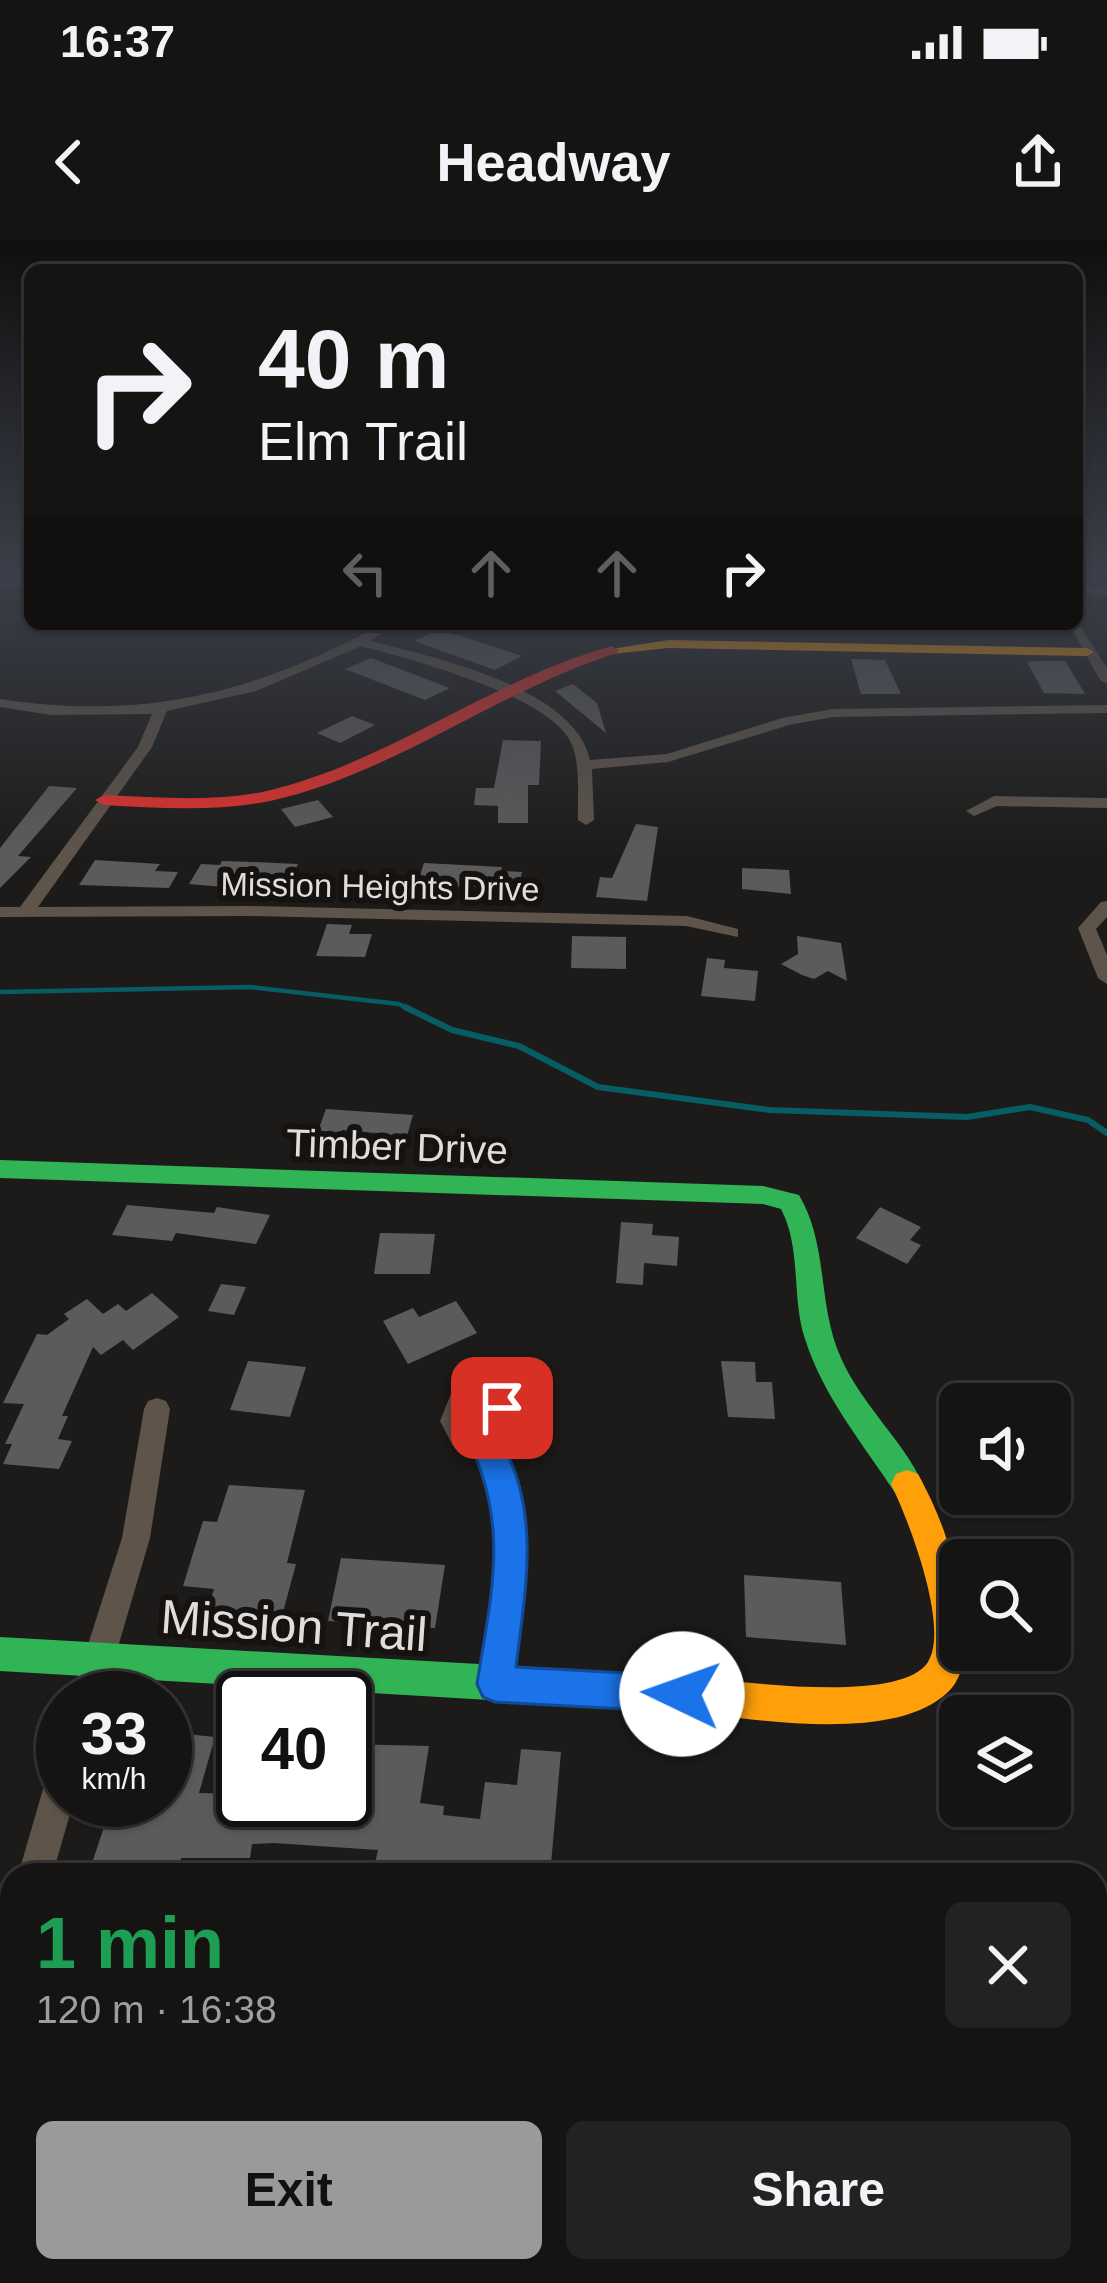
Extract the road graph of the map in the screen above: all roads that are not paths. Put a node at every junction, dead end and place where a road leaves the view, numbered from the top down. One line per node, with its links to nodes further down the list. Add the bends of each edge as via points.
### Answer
1 (302, 666): 6 (street, via 226,698)
2 (445, 666): 4 (street)
3 (552, 666): 4 (street)
4 (499, 689): 8 (street, via 565,723); 9 (street, via 337,772 275,794)
5 (1, 704): 6 (street, via 64,716)
6 (161, 709): 9 (street, via 145,747)
7 (1107, 709): 8 (street, via 833,713 668,758)
8 (583, 765): 12 (street)
9 (104, 800): 15 (street)
10 (1107, 803): 11 (street, via 994,801)
11 (974, 811)
12 (586, 820)
13 (1107, 906): 17 (street, via 1088,928)
14 (0, 912): 15 (street, Mission Heights Drive)
15 (25, 912): 16 (street, Mission Heights Drive, via 687,921)
16 (732, 933)
17 (1107, 978)
18 (0, 1169): 25 (street, Timber Drive, via 790,1202 804,1223 806,1282 826,1359 907,1484 934,1543 951,1637)
19 (157, 1409): 22 (street, via 136,1538)
20 (485, 1442): 24 (street, via 511,1513)
21 (0, 1654): 22 (street, Mission Trail)
22 (100, 1657): 23 (street); 24 (street, Mission Trail)
23 (96, 1671)
24 (495, 1684): 25 (street, Mission Trail, via 868,1704)
25 (937, 1684)
26 (49, 1827): 27 (street)
27 (38, 1863)

